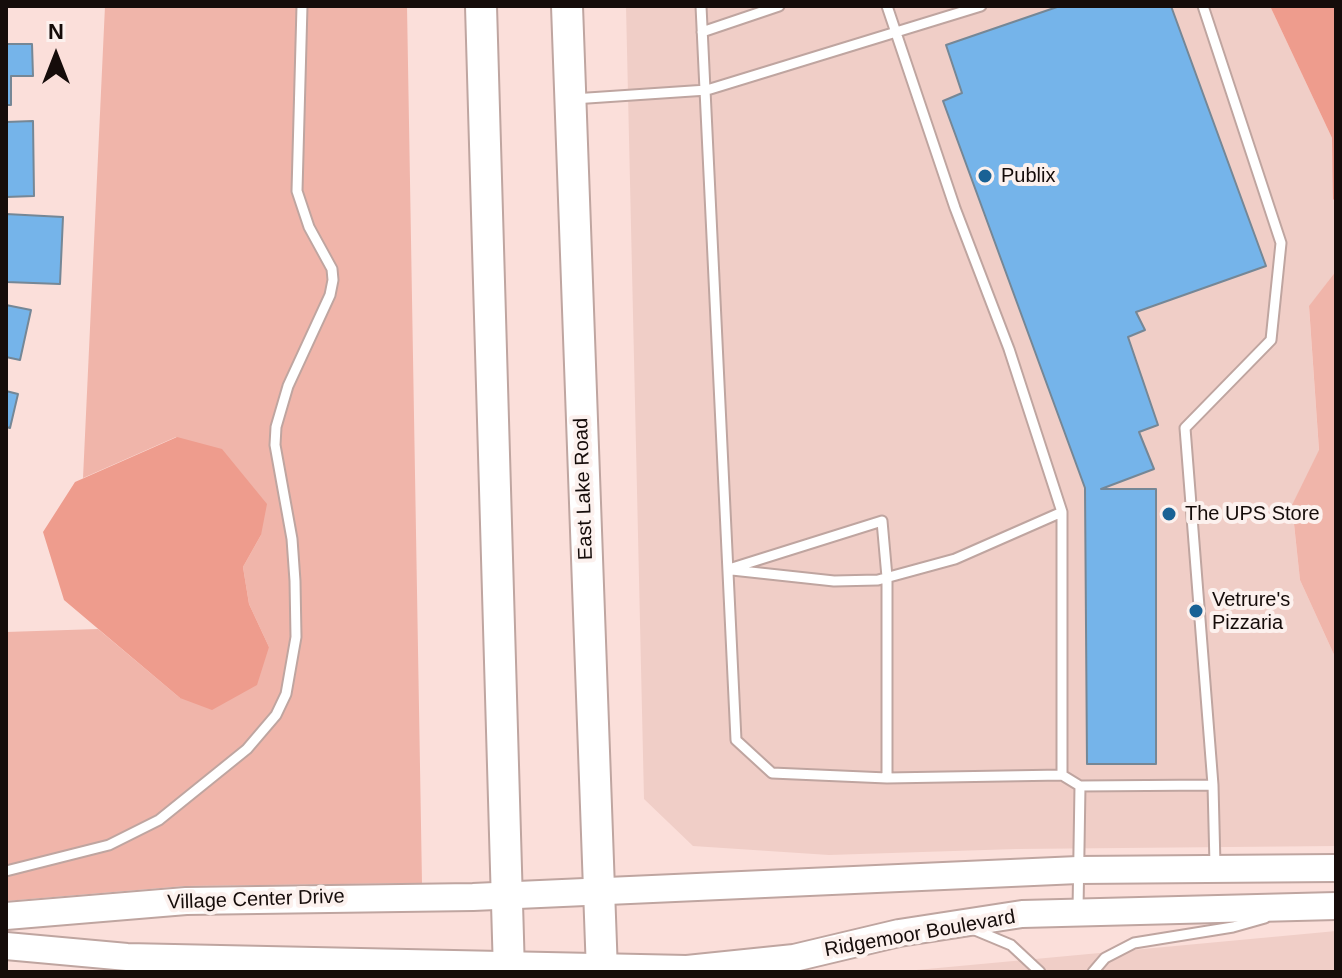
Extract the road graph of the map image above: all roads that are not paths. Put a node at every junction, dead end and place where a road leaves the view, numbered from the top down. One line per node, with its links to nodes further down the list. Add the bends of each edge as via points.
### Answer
1 (302, 6): 23 (lane, via 297,191 333,280 276,427 295,581 296,637 286,694 247,749 159,820 109,845)
2 (481, 6): 25 (main road)
3 (567, 6): 12 (main road, East Lake Road)
4 (701, 6): 9 (lane)
5 (779, 6): 9 (lane)
6 (887, 6): 10 (lane)
7 (981, 6): 10 (lane)
8 (1203, 6): 18 (lane, via 1281,243 1271,340 1185,428)
9 (702, 32): 11 (lane)
10 (895, 32): 11 (lane); 13 (lane)
11 (707, 90): 12 (lane); 14 (lane)
12 (570, 99): 24 (main road, East Lake Road)
13 (1062, 512): 15 (lane, via 955,559); 16 (lane)
14 (729, 569): 15 (lane, via 834,581); 15 (lane, via 882,521); 17 (lane, via 736,740 772,773)
15 (887, 577): 17 (lane)
16 (1062, 775): 17 (lane); 19 (lane)
17 (887, 778)
18 (1213, 785): 19 (lane); 20 (lane)
19 (1080, 786): 22 (lane)
20 (1215, 868): 21 (street); 22 (street)
21 (1336, 868)
22 (1078, 870): 24 (street); 28 (lane)
23 (6, 871)
24 (599, 891): 25 (street, Village Center Drive); 34 (main road, East Lake Road)
25 (507, 895): 29 (street, Village Center Drive, via 186,901); 33 (main road)
26 (1336, 906): 27 (street, Ridgemoor Boulevard)
27 (1299, 907): 28 (street, Ridgemoor Boulevard); 36 (lane, via 1233,927 1134,943 1105,958)
28 (1078, 913): 30 (street, Ridgemoor Boulevard)
29 (6, 916)
30 (952, 924): 34 (street, Ridgemoor Boulevard, via 741,965); 35 (lane, via 1011,945)
31 (6, 946): 32 (street)
32 (127, 964): 33 (street)
33 (509, 967): 34 (street, Ridgemoor Boulevard)
34 (602, 969)
35 (1040, 972)
36 (1093, 972)

